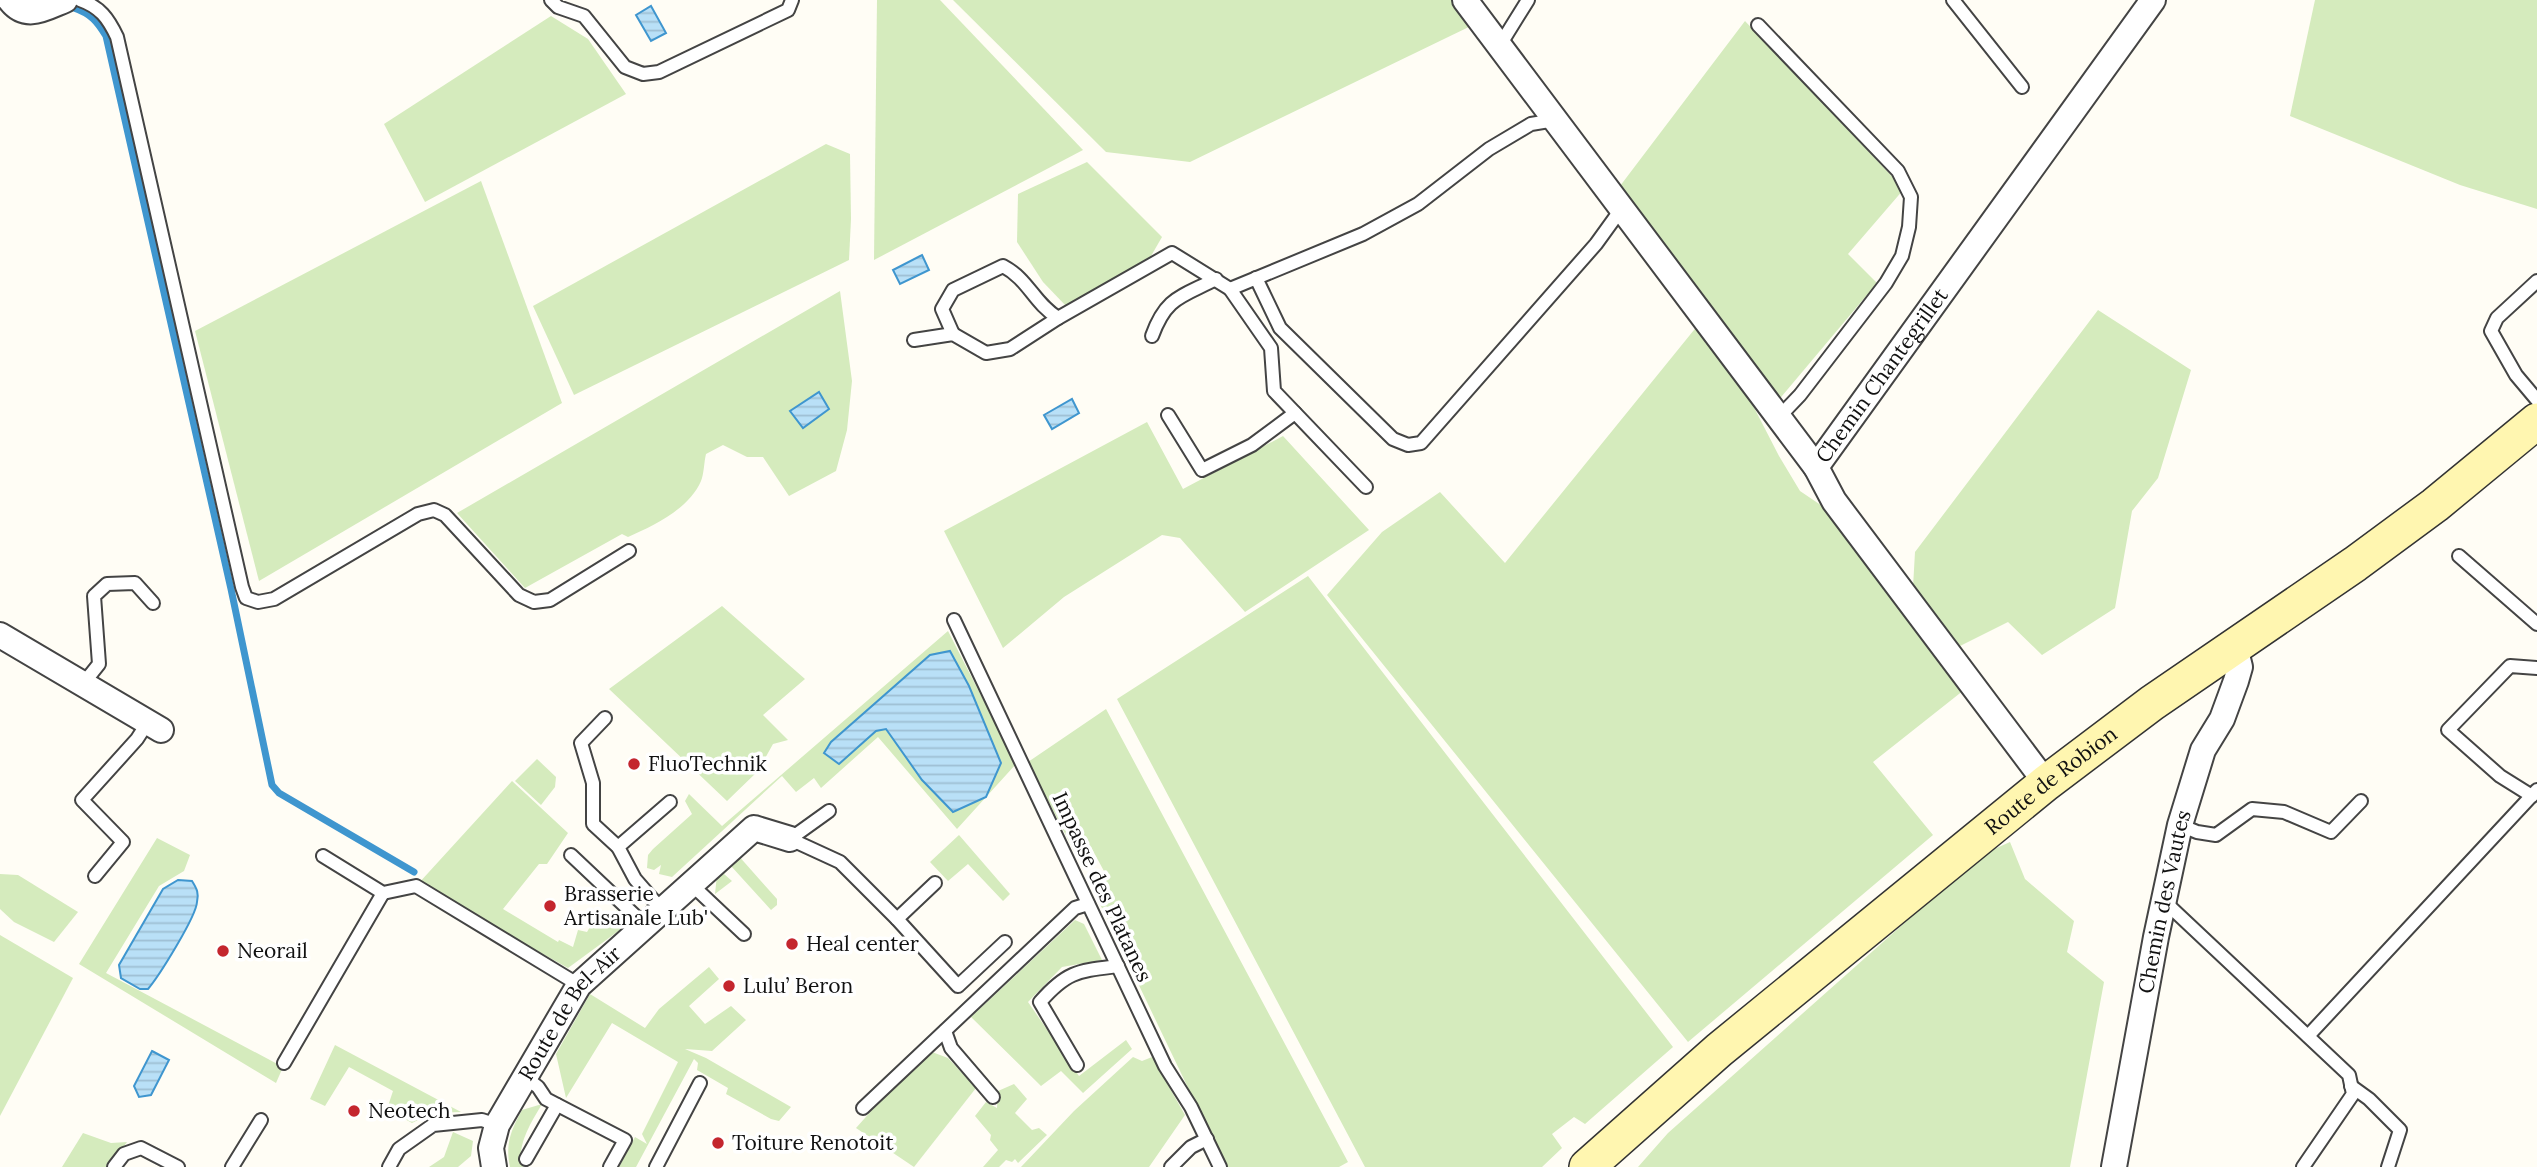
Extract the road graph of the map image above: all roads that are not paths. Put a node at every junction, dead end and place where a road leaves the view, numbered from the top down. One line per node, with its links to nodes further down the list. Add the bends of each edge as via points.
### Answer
1 (10, 0): 2 (street, via 32,14)
2 (65, 0)
3 (80, 0): 30 (lane, via 107,17 117,37 246,598 258,602 274,599 418,514 434,510 445,515 519,595 534,602 550,600)
4 (551, 0): 5 (lane, via 584,16 625,67 643,74 659,72 788,10)
5 (792, 0)
6 (1465, 0): 11 (street)
7 (1528, 0): 11 (lane)
8 (1953, 0): 12 (lane)
9 (2153, 0): 28 (street, Chemin Chantegrillet)
10 (1758, 25): 26 (lane, via 1898,171 1912,197 1902,256 1886,283)
11 (1500, 45): 13 (street)
12 (2022, 87)
13 (1556, 120): 14 (street); 15 (lane, via 1531,124 1489,149 1418,204 1363,234)
14 (1622, 208): 15 (lane, via 1596,244 1421,443 1408,445 1393,439 1280,328); 26 (street)
15 (1256, 278): 18 (lane)
16 (1216, 279): 18 (lane); 19 (lane, via 1172,253); 21 (lane, via 1167,304)
17 (2537, 281): 23 (lane, via 2497,318 2491,331 2516,375)
18 (1230, 289): 24 (lane, via 1271,348 1274,391)
19 (1058, 318): 20 (lane, via 1010,349 986,353); 20 (lane, via 1044,309 1017,273 1003,265 953,290 942,309)
20 (953, 334): 22 (lane)
21 (1152, 336)
22 (914, 340)
23 (2537, 400)
24 (1296, 413): 25 (lane, via 1252,445 1202,470); 29 (lane)
25 (1168, 415)
26 (1779, 418): 28 (street)
27 (2537, 421): 36 (main road, Route de Robion, via 2425,512)
28 (1816, 467): 41 (street, Chemin Chantegrillet, via 1834,500)
29 (1366, 487)
30 (629, 551)
31 (2459, 556): 34 (lane)
32 (153, 603): 38 (lane, via 135,583 107,584 94,596 99,664)
33 (954, 620): 56 (lane, Impasse des Platanes)
34 (2537, 624)
35 (0, 635): 38 (street)
36 (2235, 647): 41 (main road, Route de Robion); 46 (street, Chemin des Vautes, via 2240,667 2236,681 2203,750)
37 (2537, 668): 42 (lane, via 2510,666 2448,730 2500,776)
38 (83, 684): 40 (street)
39 (604, 718): 48 (lane, via 581,743 593,783 593,824)
40 (155, 726): 51 (lane, via 137,739 82,800 123,842)
41 (2046, 783): 86 (main road, Route de Robion, via 1719,1050)
42 (2535, 793): 64 (lane)
43 (2361, 801): 46 (lane, via 2331,832 2284,812 2252,809 2216,835)
44 (670, 802): 48 (lane)
45 (829, 811): 47 (lane)
46 (2180, 825): 55 (street, Chemin des Vautes)
47 (790, 839): 53 (street, Route de Bel-Air, via 754,828); 58 (lane, via 840,862)
48 (618, 847): 57 (lane)
49 (571, 855): 57 (lane)
50 (323, 856): 54 (lane)
51 (95, 876)
52 (935, 883): 58 (lane)
53 (691, 884): 57 (street, Route de Bel-Air); 59 (lane)
54 (383, 893): 62 (lane, via 416,886); 65 (lane)
55 (2165, 902): 64 (lane); 87 (street, Chemin des Vautes)
56 (1088, 904): 61 (lane, Impasse des Platanes); 63 (lane, via 1075,908)
57 (653, 917): 62 (street, Route de Bel-Air)
58 (897, 919): 60 (lane, via 958,986)
59 (744, 934)
60 (1005, 942)
61 (1118, 967): 66 (lane, via 1080,971 1058,983 1040,1002); 75 (lane, Impasse des Platanes)
62 (579, 985): 67 (street, Route de Bel-Air)
63 (944, 1031): 70 (lane, via 951,1048); 72 (lane)
64 (2308, 1036): 69 (lane, via 2349,1075)
65 (284, 1063)
66 (1077, 1065)
67 (525, 1077): 71 (lane, via 546,1099); 74 (street, Route de Bel-Air)
68 (700, 1083): 83 (lane)
69 (2351, 1086): 88 (lane, via 2353,1094); 89 (lane, via 2400,1130)
70 (993, 1097)
71 (558, 1104): 76 (lane); 82 (lane, via 625,1140)
72 (863, 1108)
73 (261, 1120): 79 (lane)
74 (497, 1125): 80 (lane, via 482,1120 433,1125 399,1149); 81 (street, Route de Bel-Air, via 491,1147)
75 (1206, 1139): 84 (lane); 85 (lane, Impasse des Platanes)
76 (526, 1159)
77 (114, 1167): 78 (lane, via 124,1154 141,1148)
78 (178, 1167)
79 (232, 1167)
80 (389, 1167)
81 (494, 1167)
82 (610, 1167)
83 (656, 1167)
84 (1171, 1167)
85 (1220, 1167)
86 (1587, 1167)
87 (2114, 1167)
88 (2303, 1167)
89 (2388, 1167)

